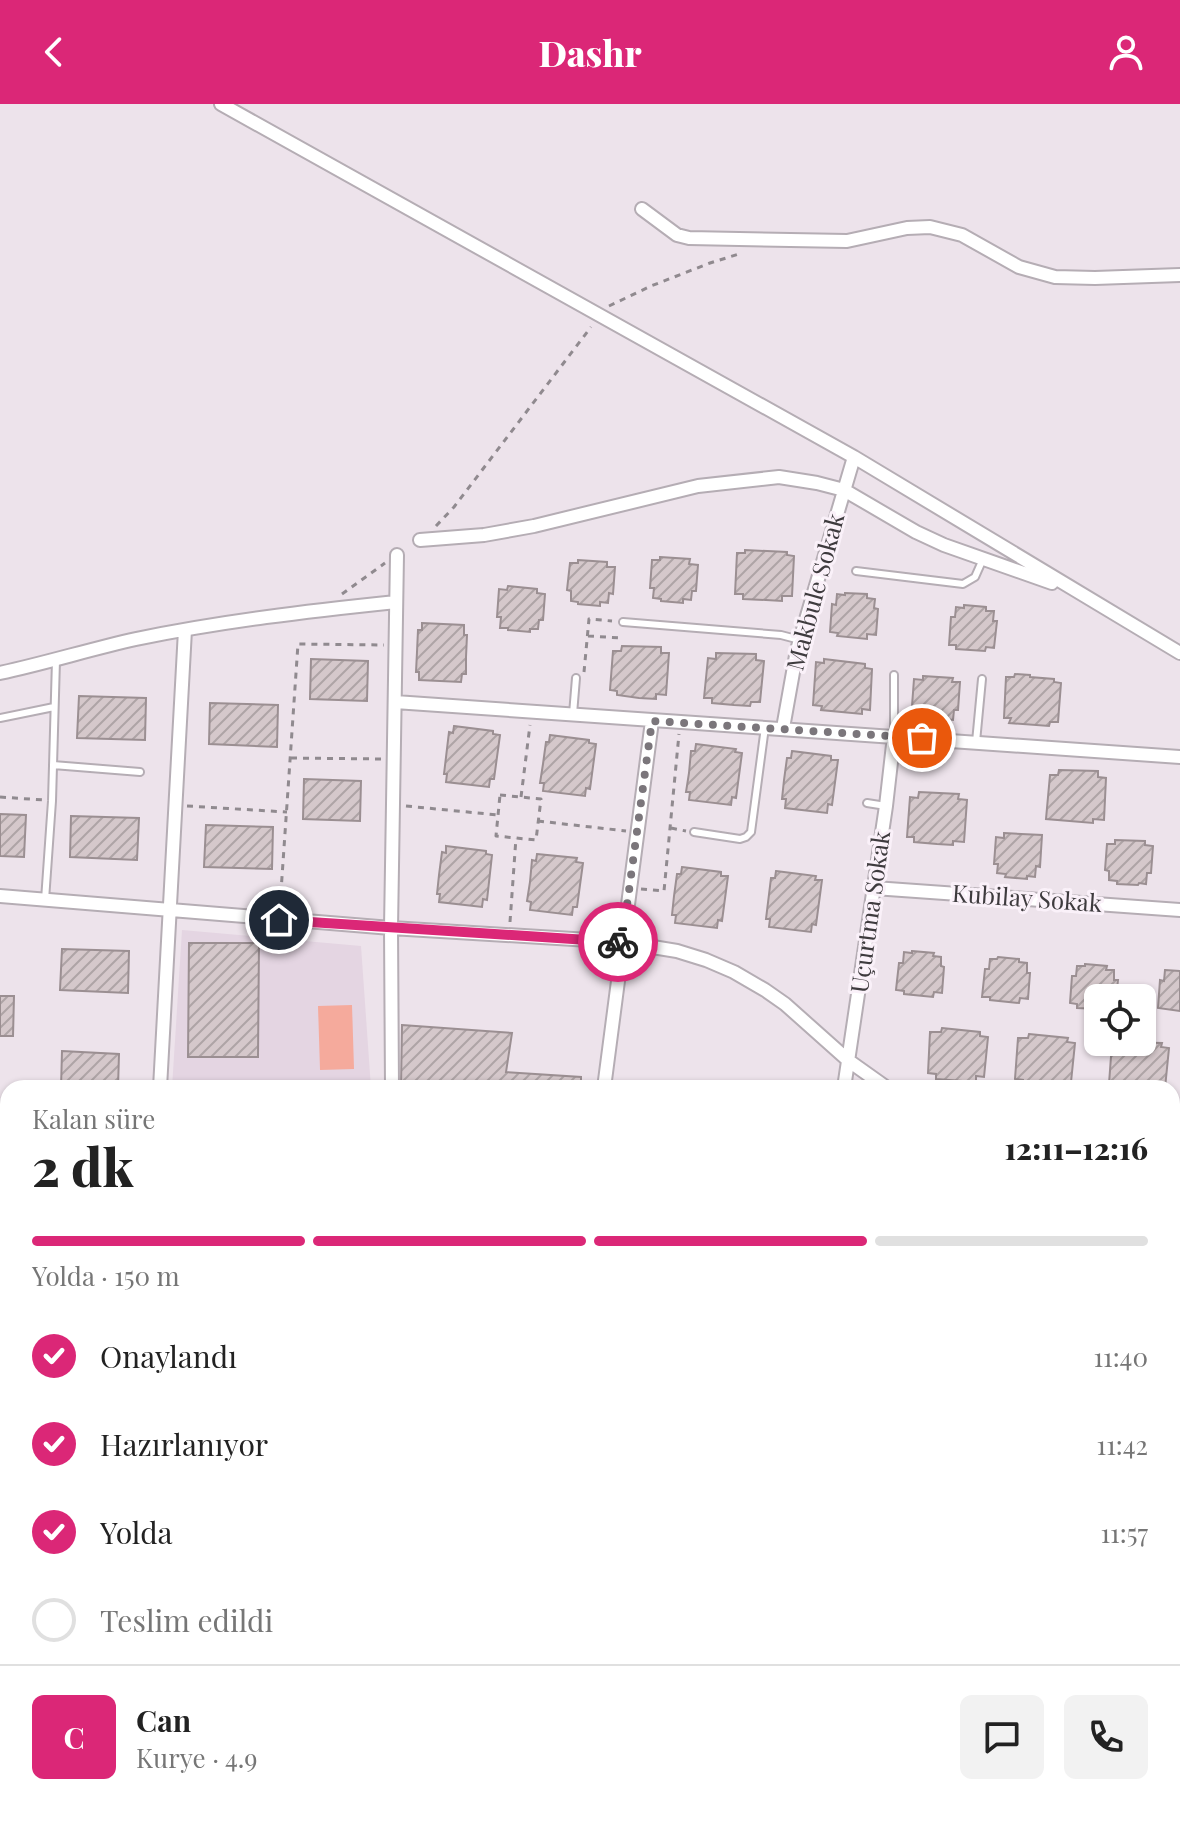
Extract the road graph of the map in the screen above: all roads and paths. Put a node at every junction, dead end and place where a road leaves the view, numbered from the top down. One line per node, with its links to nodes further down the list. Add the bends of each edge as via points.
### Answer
1 (221, 104): 5 (street)
2 (642, 209): 4 (street, via 689,238 830,242 930,227 962,235 1019,267 1055,277)
3 (738, 254): 5 (path, via 629,296)
4 (1180, 275)
5 (599, 315): 6 (street); 8 (path, via 454,507)
6 (854, 457): 7 (street, Makbule Sokak); 12 (street)
7 (844, 490): 8 (street, via 779,477 741,480 534,526); 10 (street, via 916,532); 19 (street, Makbule Sokak)
8 (420, 540)
9 (397, 555): 13 (street); 14 (path)
10 (983, 559): 11 (lane, via 975,577 963,584); 12 (street)
11 (856, 571)
12 (1078, 592): 21 (street)
13 (396, 602): 14 (street); 20 (street)
14 (324, 609): 16 (street)
15 (623, 622): 17 (path, via 589,619); 19 (lane)
16 (185, 630): 22 (street); 48 (street)
17 (588, 636): 18 (path); 25 (path)
18 (621, 638)
19 (800, 640): 35 (street, Makbule Sokak)
20 (395, 645): 27 (street); 39 (path, via 298,644)
21 (1180, 653)
22 (56, 660): 23 (street); 28 (lane)
23 (0, 673)
24 (894, 675): 36 (lane)
25 (580, 677): 30 (lane)
26 (982, 679): 37 (lane)
27 (395, 702): 29 (street); 40 (street)
28 (54, 707): 31 (lane); 41 (lane)
29 (532, 712): 30 (street); 44 (path)
30 (573, 715): 32 (street)
31 (0, 718)
32 (652, 721): 33 (street); 55 (street)
33 (681, 722): 34 (street); 53 (path)
34 (765, 727): 35 (street); 54 (lane, via 751,832 740,839)
35 (783, 728): 36 (street)
36 (894, 736): 37 (street); 49 (street, Uçurtma Sokak)
37 (976, 742): 38 (street)
38 (1180, 757)
39 (291, 758): 40 (path); 50 (path)
40 (394, 759): 47 (street)
41 (53, 765): 42 (lane); 45 (lane)
42 (140, 772)
43 (0, 797): 45 (path)
44 (521, 797): 51 (path, via 500,795); 52 (path, via 541,799)
45 (52, 801): 60 (lane)
46 (867, 803): 49 (lane)
47 (393, 805): 51 (path); 64 (street)
48 (176, 806): 50 (path); 62 (street)
49 (886, 806): 58 (street, Uçurtma Sokak)
50 (287, 812): 63 (path)
51 (498, 815): 56 (path, via 496,836)
52 (538, 821): 55 (path); 56 (path, via 536,840)
53 (671, 828): 54 (path); 57 (path, via 664,891)
54 (694, 832)
55 (637, 833): 57 (street)
56 (516, 838): 65 (path)
57 (630, 887): 66 (street)
58 (874, 888): 61 (street, Kubilay Sokak); 67 (street, Uçurtma Sokak)
59 (0, 896): 60 (street)
60 (45, 900): 62 (street)
61 (1180, 910)
62 (169, 911): 63 (street); 68 (street)
63 (279, 920): 64 (street)
64 (391, 928): 65 (street); 69 (street)
65 (509, 935): 66 (street)
66 (622, 942): 67 (street, via 677,951 734,972 785,1004); 70 (street)
67 (849, 1061): 71 (street, Uçurtma Sokak); 72 (street)
68 (160, 1080)
69 (392, 1080)
70 (605, 1080)
71 (845, 1080)
72 (876, 1080)

